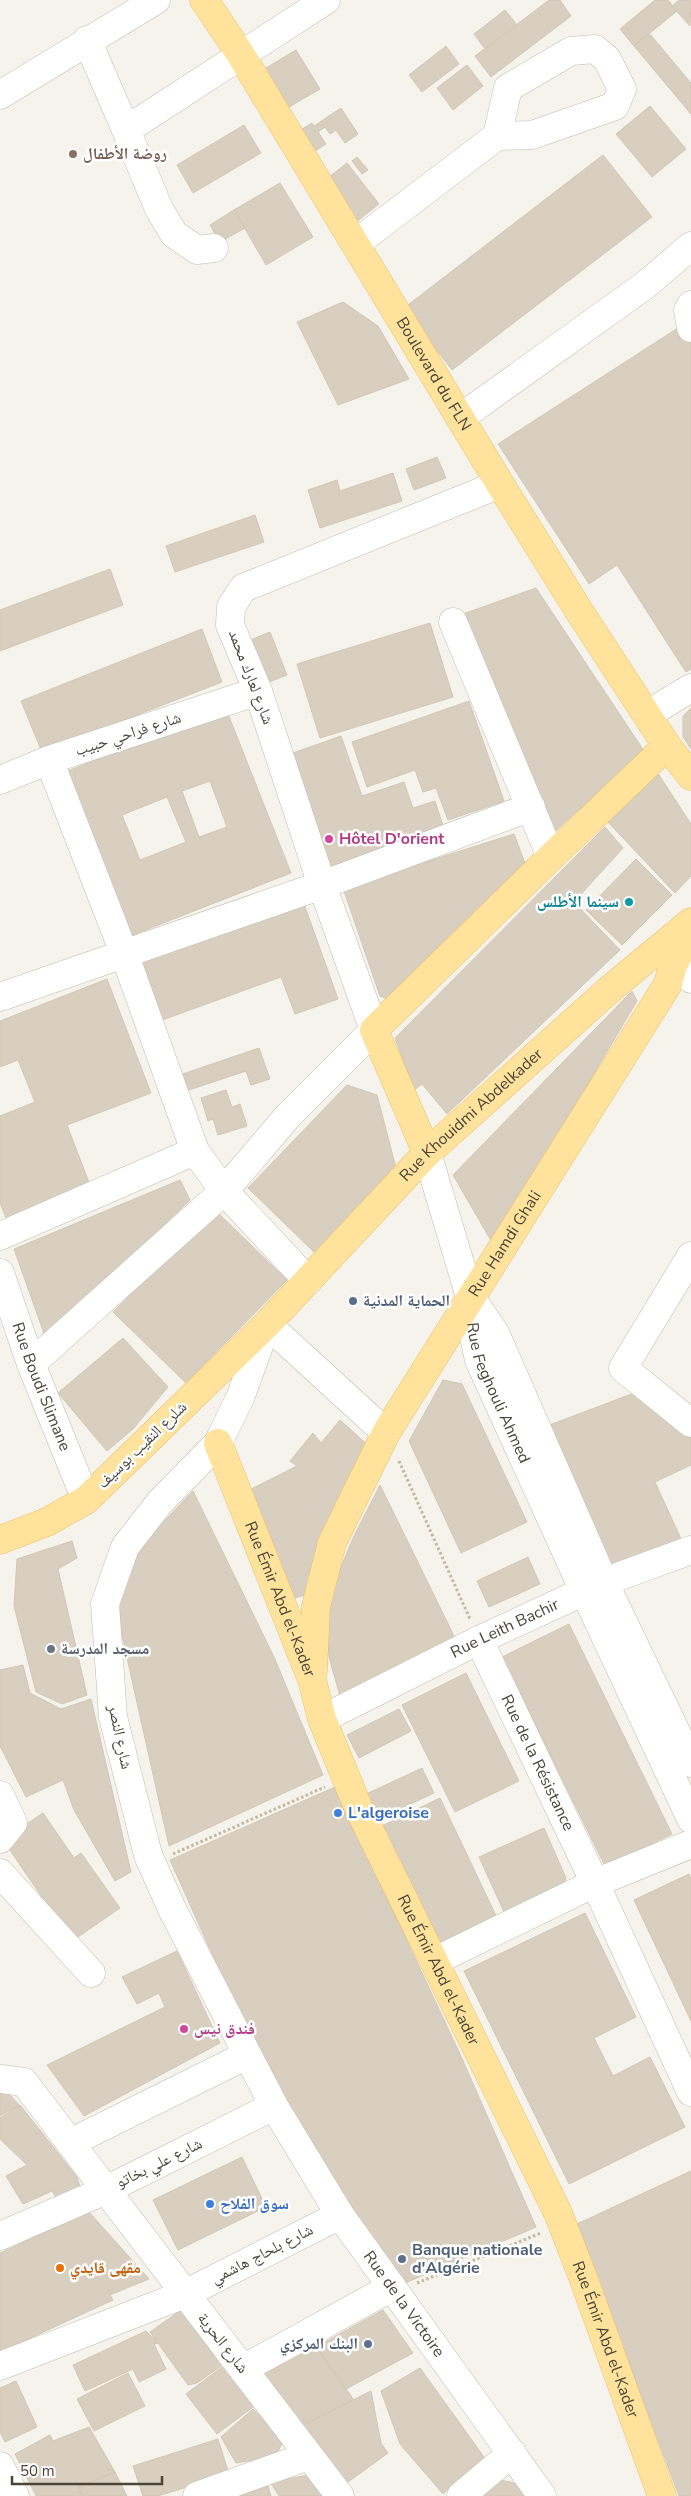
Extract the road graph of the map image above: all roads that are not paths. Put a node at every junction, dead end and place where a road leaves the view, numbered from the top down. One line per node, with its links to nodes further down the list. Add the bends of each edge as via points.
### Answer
1 (156, 0): 4 (street)
2 (204, 0): 5 (main road, Boulevard du FLN)
3 (326, 0): 5 (street)
4 (87, 40): 6 (street); 7 (street)
5 (241, 55): 7 (street); 9 (main road, Boulevard du FLN)
6 (0, 95)
7 (126, 130): 11 (street, via 159,209 174,234 197,250)
8 (497, 136): 9 (street)
9 (355, 244): 16 (main road, Boulevard du FLN)
10 (691, 246): 13 (street)
11 (214, 248)
12 (691, 266): 13 (street)
13 (644, 286): 16 (street)
14 (691, 305): 15 (street, via 688,310)
15 (691, 328)
16 (460, 418): 17 (main road, Boulevard du FLN)
17 (500, 484): 20 (street, شارع لعارك محمد, via 243,588 231,606 230,625); 21 (main road, Boulevard du FLN)
18 (452, 622): 26 (street)
19 (691, 688): 21 (street)
20 (258, 691): 23 (street, شارع فراحي حبيب); 28 (street, شارع لعارك محمد)
21 (648, 714): 22 (main road, Boulevard du FLN)
22 (667, 746): 24 (main road, Boulevard du FLN); 27 (main road)
23 (49, 760): 25 (street, شارع فراحي حبيب); 31 (street)
24 (691, 776)
25 (0, 780)
26 (530, 807): 27 (street); 28 (street)
27 (551, 857): 34 (main road)
28 (322, 885): 31 (street); 34 (street, شارع لعارك محمد)
29 (691, 922): 36 (main road, Rue Khouidmi Abdelkader, via 609,990)
30 (691, 932): 32 (main road, Rue Hamdi Ghali)
31 (124, 953): 33 (street); 35 (street)
32 (682, 972): 42 (main road, Rue Hamdi Ghali, via 668,984)
33 (0, 997)
34 (374, 1030): 36 (main road); 37 (street, via 288,1116)
35 (195, 1151): 37 (street); 38 (street)
36 (427, 1153): 41 (main road, Rue Khouidmi Abdelkader); 42 (street, Rue Feghouli Ahmed)
37 (224, 1191): 41 (street); 44 (street)
38 (0, 1236)
39 (691, 1256): 45 (street, via 623,1368)
40 (0, 1273): 44 (street, Rue Boudi Slimane)
41 (308, 1282): 43 (main road, Rue Khouidmi Abdelkader)
42 (470, 1297): 46 (main road, Rue Hamdi Ghali); 51 (street, Rue Feghouli Ahmed, via 479,1360)
43 (267, 1324): 46 (street); 47 (street, شارع النصر, via 240,1398); 48 (main road, شلرع النقيب بوسيف)
44 (31, 1364): 48 (street, Rue Boudi Slimane)
45 (691, 1423)
46 (386, 1433): 53 (main road, Rue Hamdi Ghali, via 332,1543 316,1606)
47 (218, 1443): 53 (main road, Rue Émir Abd el-Kader); 64 (street, شارع النصر, via 160,1502 125,1547 105,1604 113,1717 152,1864)
48 (86, 1500): 49 (main road, شلرع النقيب بوسيف, via 46,1522)
49 (0, 1540)
50 (691, 1550): 51 (street, Rue Leith Bachir)
51 (594, 1587): 52 (street, Rue Leith Bachir); 55 (street, Rue Feghouli Ahmed); 57 (street, Rue Feghouli Ahmed)
52 (479, 1640): 54 (street, Rue Leith Bachir); 61 (street, Rue de la Résistance)
53 (312, 1680): 54 (main road, Rue Émir Abd el-Kader)
54 (322, 1719): 62 (main road, Rue Émir Abd el-Kader, via 358,1807)
55 (691, 1763)
56 (0, 1795): 58 (street, via 13,1823)
57 (691, 1819)
58 (0, 1839)
59 (691, 1844): 61 (street)
60 (0, 1873): 63 (street)
61 (595, 1883): 62 (street); 66 (street, Rue de la Résistance)
62 (435, 1960): 84 (main road, Rue Émir Abd el-Kader, via 563,2224)
63 (91, 1973)
64 (247, 2055): 67 (street, شارع النصر); 68 (street)
65 (0, 2079): 68 (street, شارع علي بخاتو, via 24,2082)
66 (691, 2092)
67 (274, 2106): 69 (street, شارع علي بخاتو); 70 (street, Rue de la Victoire)
68 (70, 2143): 69 (street, شارع علي بخاتو)
69 (106, 2190): 71 (street); 73 (street, شارع الحرية)
70 (340, 2215): 72 (street, Rue de la Victoire); 73 (street, شارع بلحاج هاشمي)
71 (0, 2236)
72 (394, 2289): 75 (street); 76 (street, Rue de la Victoire)
73 (185, 2294): 74 (street, شارع بلحاج هاشمي); 75 (street, شارع الحرية)
74 (0, 2366)
75 (244, 2369): 77 (street, شارع الحرية)
76 (512, 2453): 82 (street); 83 (street, Rue de la Victoire)
77 (308, 2456): 80 (street); 81 (street, شارع الحرية)
78 (0, 2466): 79 (street)
79 (15, 2496)
80 (197, 2496)
81 (340, 2496)
82 (461, 2496)
83 (542, 2496)
84 (662, 2496)

